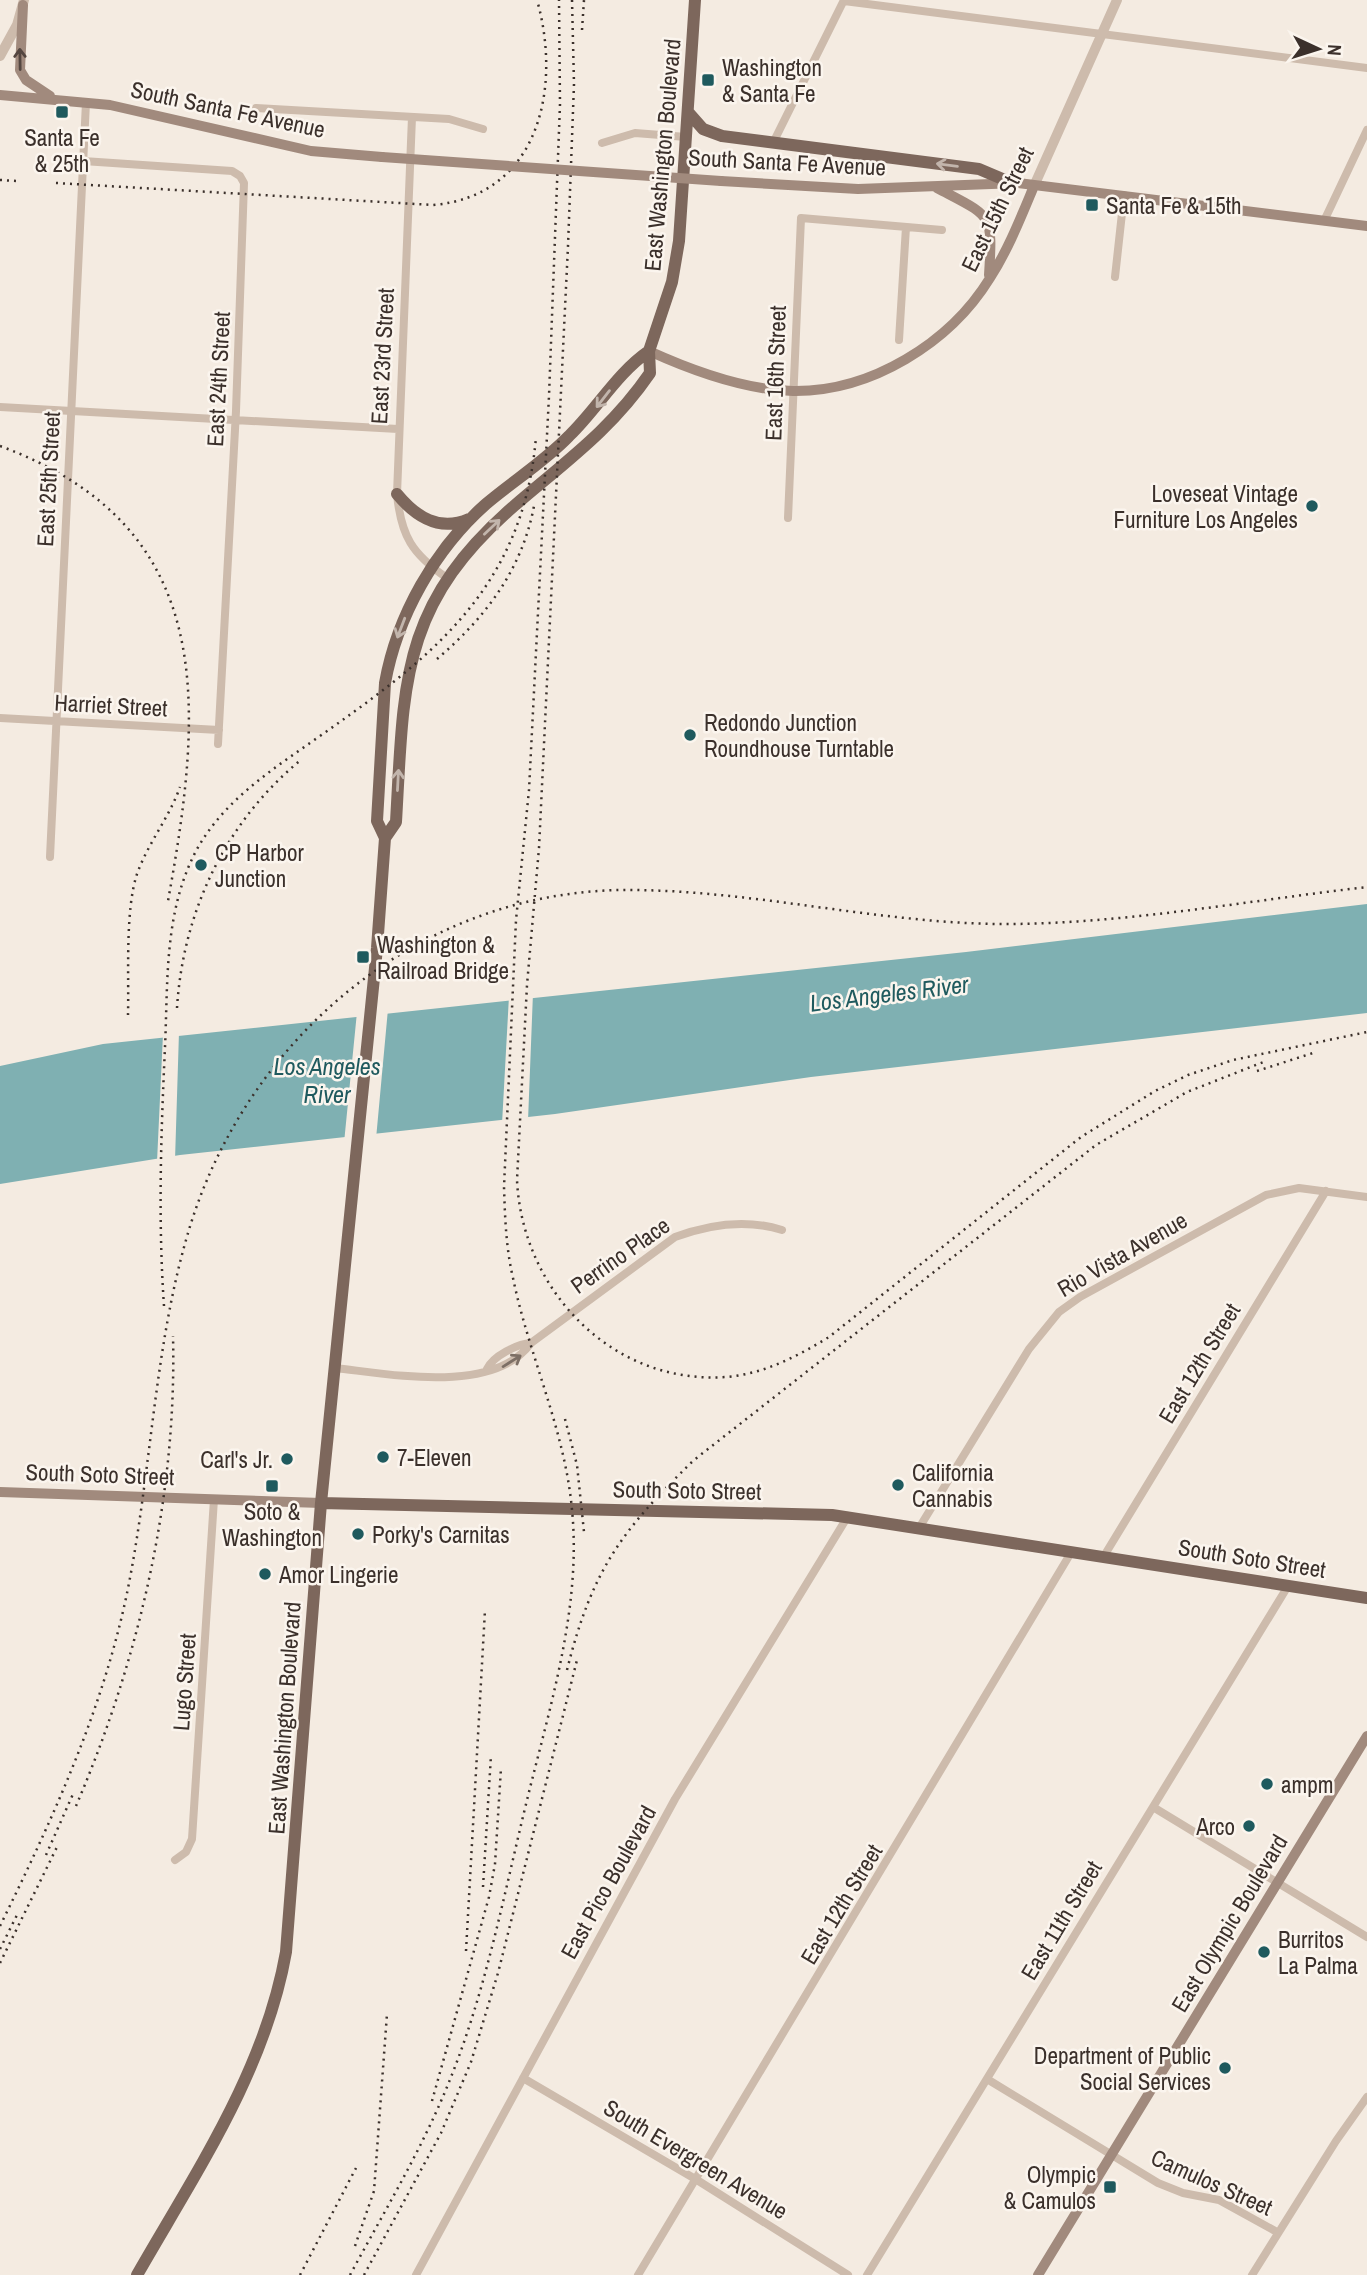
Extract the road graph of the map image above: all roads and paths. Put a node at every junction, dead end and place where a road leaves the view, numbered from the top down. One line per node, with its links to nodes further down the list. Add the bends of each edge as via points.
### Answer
1 (695, 0): 12 (main road, East Washington Boulevard)
2 (844, 0): 5 (street); 18 (street)
3 (1117, 0): 5 (street, East 15th Street)
4 (24, 2): 6 (street); 9 (main road, one-way to 4, via 26,80 19,67)
5 (1100, 35): 7 (street); 21 (street, East 15th Street)
6 (0, 56)
7 (1367, 68)
8 (0, 95): 9 (main road, South Santa Fe Avenue)
9 (52, 98): 10 (main road, South Santa Fe Avenue)
10 (86, 102): 19 (street, East 25th Street); 22 (main road, South Santa Fe Avenue, bridge, via 311,151 858,189)
11 (256, 108): 13 (street, South Santa Fe Avenue)
12 (688, 112): 16 (main road, East Washington Boulevard); 18 (main road, via 709,132)
13 (412, 117): 14 (street, South Santa Fe Avenue, via 449,119); 36 (street, East 23rd Street)
14 (483, 129)
15 (1367, 130): 24 (street)
16 (686, 137): 17 (street, South Santa Fe Avenue, via 635,133); 31 (main road, East Washington Boulevard, via 673,282)
17 (602, 143)
18 (773, 143): 20 (main road, one-way to 18, via 979,169)
19 (83, 161): 34 (street, East 25th Street); 35 (street, East 24th Street, via 232,171 240,176 245,194)
20 (1012, 183): 21 (main road, South Santa Fe Avenue); 22 (main road, South Santa Fe Avenue)
21 (1034, 186): 23 (main road, South Santa Fe Avenue); 29 (main road, East 15th Street)
22 (934, 187): 29 (main road, via 987,218 992,234)
23 (1124, 195): 24 (main road, South Santa Fe Avenue); 28 (street)
24 (1324, 221): 25 (main road, South Santa Fe Avenue)
25 (1367, 226)
26 (906, 227): 27 (street); 30 (street); 32 (street, East 16th Street, via 804,216)
27 (942, 230)
28 (1115, 277)
29 (989, 281): 32 (main road, East 15th Street, via 946,329 901,362 850,383)
30 (899, 340)
31 (649, 351): 32 (main road, East 15th Street, via 743,384); 38 (main road, East Washington Boulevard, one-way to 38, via 630,364 567,439); 41 (main road, East Washington Boulevard, one-way to 31, via 486,532 581,452 630,401 650,373)
32 (793, 391): 39 (street, East 16th Street)
33 (0, 407): 34 (street)
34 (71, 411): 35 (street); 43 (street, East 25th Street)
35 (235, 420): 36 (street); 44 (street, East 24th Street)
36 (398, 429): 37 (street, East 23rd Street)
37 (397, 494): 38 (main road, via 417,515 433,523 452,524); 40 (street, East 23rd Street, via 402,526 412,547)
38 (473, 517): 40 (main road, East Washington Boulevard)
39 (788, 518)
40 (432, 568): 41 (street, East 23rd Street); 46 (main road, East Washington Boulevard, one-way to 46, via 408,611 387,671 377,821)
41 (447, 578): 46 (main road, East Washington Boulevard, one-way to 41, via 396,822 406,677 425,620)
42 (0, 718): 43 (street, Harriet Street)
43 (56, 721): 44 (street, Harriet Street); 47 (street, East 25th Street)
44 (219, 730): 45 (street, East 24th Street)
45 (218, 744)
46 (385, 838): 51 (main road, East Washington Boulevard)
47 (50, 857)
48 (1326, 1191): 49 (street, Rio Vista Avenue); 56 (street, Rio Vista Avenue, via 1299,1188 1266,1195 1059,1312 1029,1349); 58 (street, East 12th Street)
49 (1367, 1197)
50 (782, 1230): 51 (street, Perrino Place, via 757,1222 675,1237 531,1343 520,1344 487,1369 445,1377)
51 (335, 1368): 54 (main road, East Washington Boulevard)
52 (0, 1492): 53 (main road, South Soto Street)
53 (214, 1499): 54 (main road, South Soto Street); 63 (street, Lugo Street, via 192,1839 186,1852)
54 (321, 1503): 55 (main road, South Soto Street); 72 (main road, East Washington Boulevard, via 290,1913 278,1992 264,2040 242,2088)
55 (848, 1516): 56 (main road, South Soto Street); 66 (street, East Pico Boulevard, via 675,1799)
56 (919, 1528): 57 (main road, South Soto Street)
57 (1072, 1551): 58 (main road, South Soto Street); 70 (street, East 12th Street)
58 (1104, 1556): 59 (main road, South Soto Street)
59 (1288, 1586): 60 (main road, South Soto Street); 62 (street, East 11th Street)
60 (1367, 1598)
61 (1367, 1737): 64 (main road, East Olympic Boulevard)
62 (1153, 1807): 64 (street); 67 (street, East 11th Street)
63 (175, 1860)
64 (1277, 1884): 65 (street); 69 (main road, East Olympic Boulevard)
65 (1367, 1937)
66 (523, 2078): 70 (street, South Evergreen Avenue); 73 (street, East Pico Boulevard)
67 (987, 2079): 69 (street, Camulos Street); 76 (street, East 11th Street)
68 (1367, 2097): 71 (street)
69 (1112, 2156): 71 (street, Camulos Street, via 1172,2189 1219,2200); 77 (main road, East Olympic Boulevard)
70 (697, 2180): 74 (street, East 12th Street); 75 (street, South Evergreen Avenue)
71 (1277, 2232): 78 (street)
72 (137, 2275)
73 (416, 2275)
74 (638, 2275)
75 (848, 2275)
76 (867, 2275)
77 (1038, 2275)
78 (1252, 2275)

